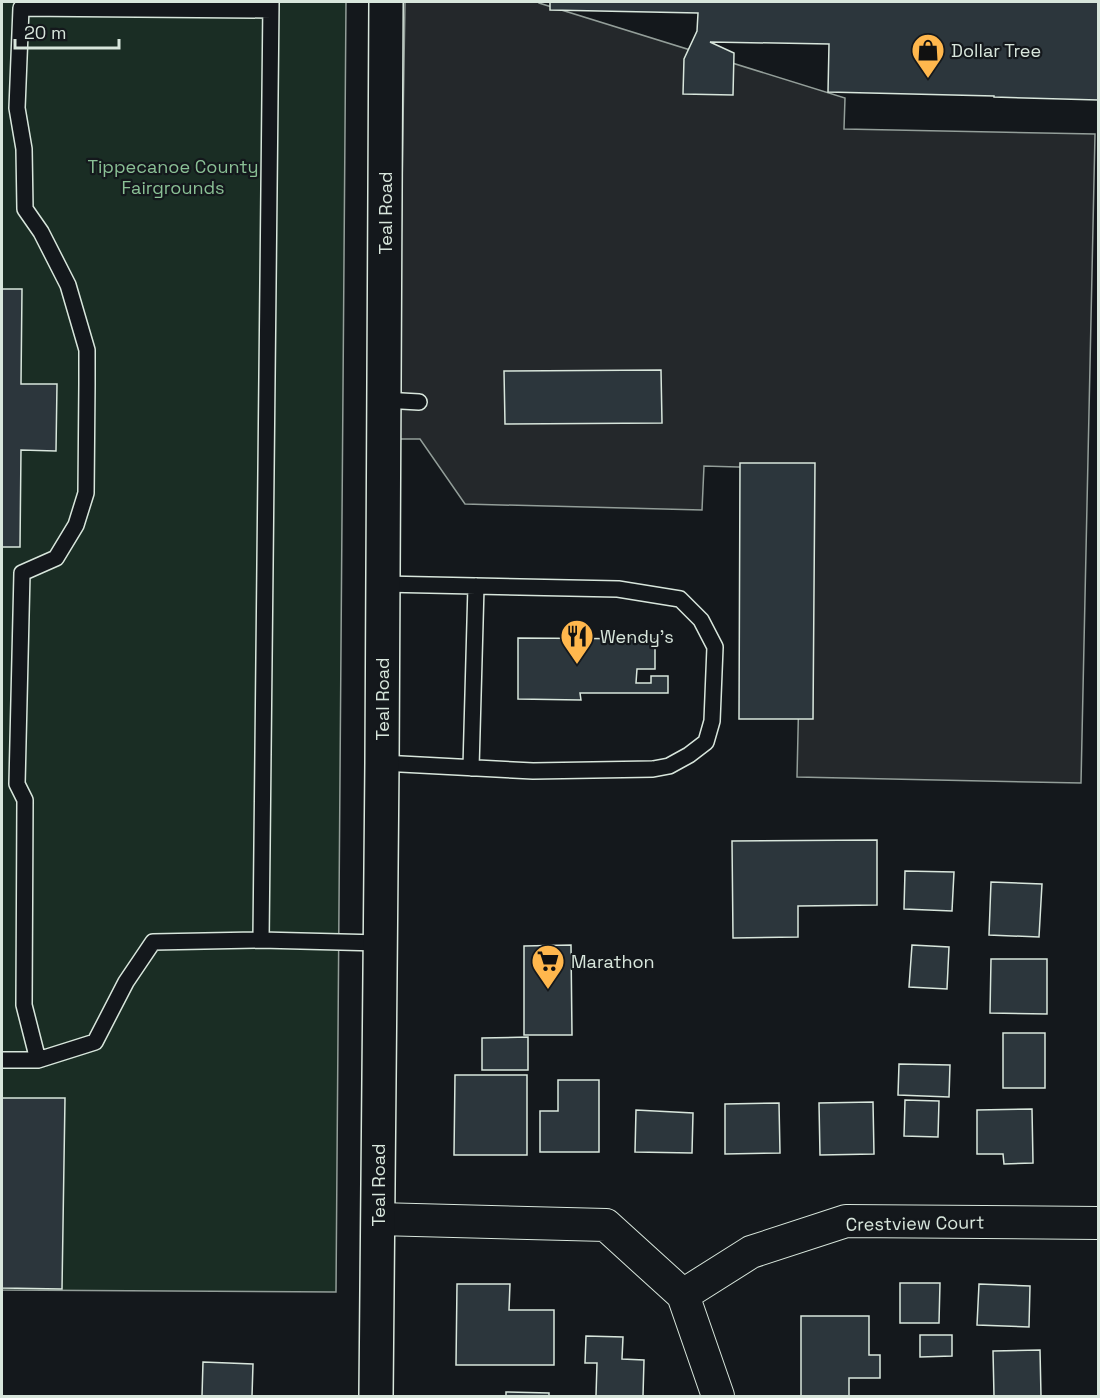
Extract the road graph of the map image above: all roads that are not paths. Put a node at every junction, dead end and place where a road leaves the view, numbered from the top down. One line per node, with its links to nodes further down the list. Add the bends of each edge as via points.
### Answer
1 (386, 2): 4 (main road, Teal Road)
2 (20, 5): 3 (lane); 13 (lane, via 17,108 24,149 26,209 68,285 87,350 86,493 76,525 56,558 22,573 17,784 25,800 24,1005)
3 (271, 5): 10 (lane)
4 (384, 400): 5 (lane); 6 (main road, Teal Road)
5 (419, 402)
6 (383, 584): 7 (lane); 8 (main road, Teal Road)
7 (476, 586): 9 (lane); 9 (lane, via 618,589 680,599 701,620 715,647 712,721 706,742 669,766 653,770)
8 (382, 763): 9 (lane); 11 (main road, Teal Road)
9 (471, 768)
10 (261, 940): 11 (lane); 13 (lane, via 153,942 126,982 95,1042)
11 (380, 943): 14 (main road, Teal Road)
12 (2, 1060): 13 (lane)
13 (38, 1060)
14 (378, 1219): 16 (street, via 606,1225); 17 (main road, Teal Road)
15 (1098, 1223): 16 (street, Crestview Court, via 846,1221 751,1252)
16 (683, 1294): 18 (street)
17 (376, 1396)
18 (718, 1396)

